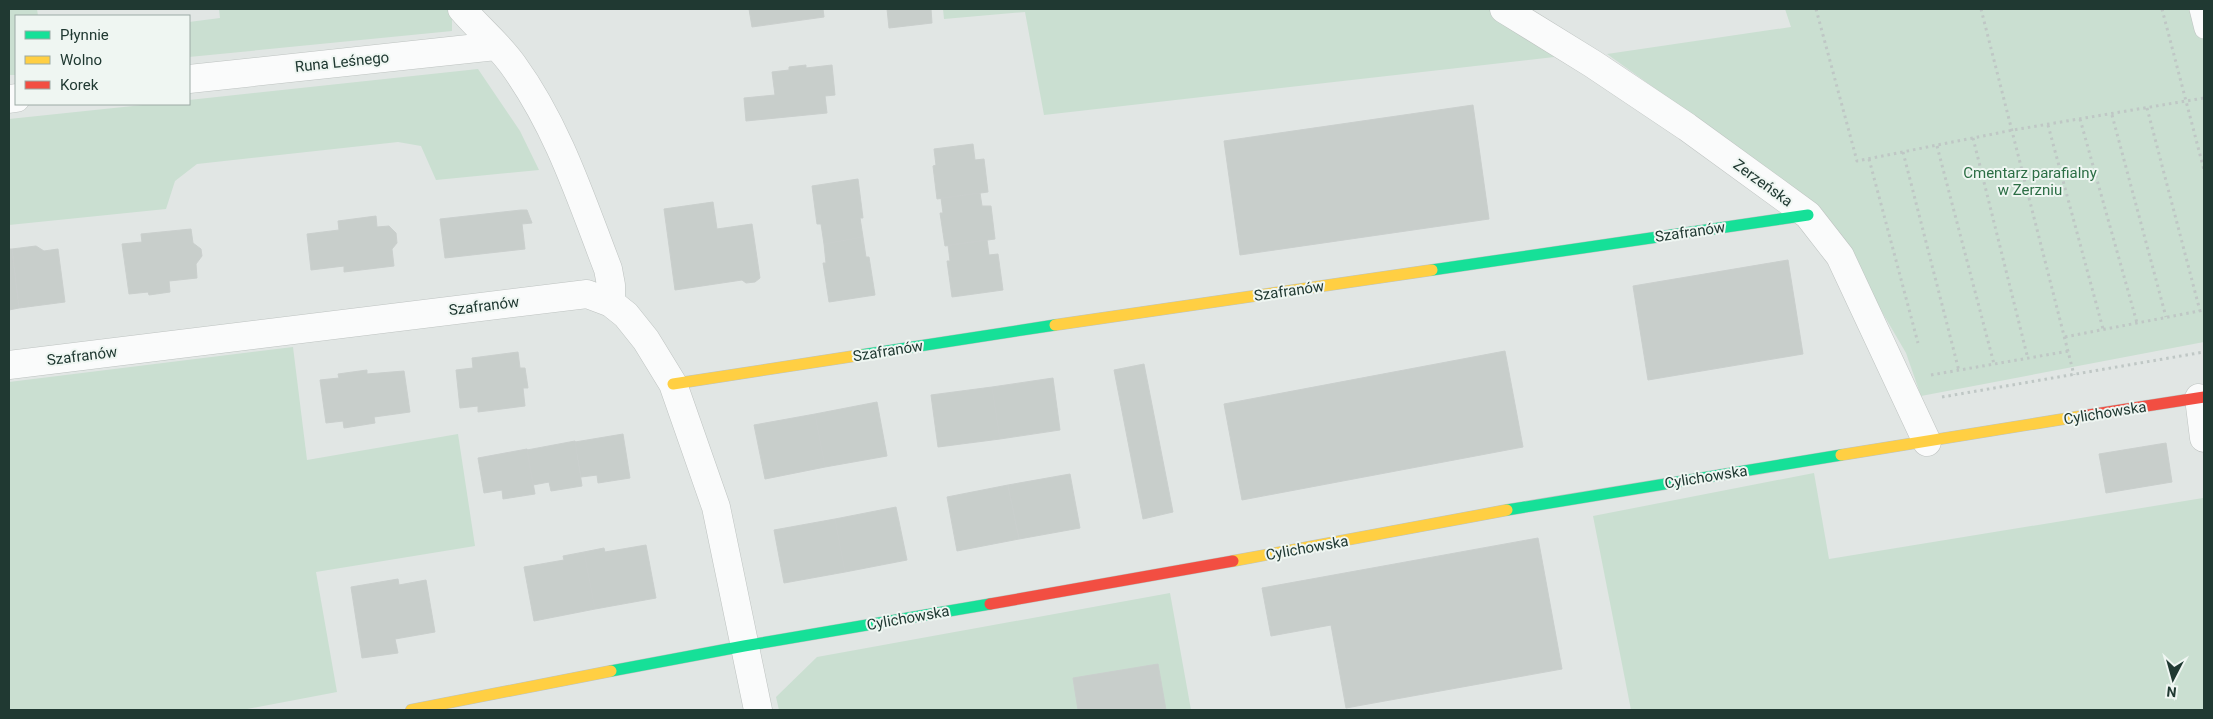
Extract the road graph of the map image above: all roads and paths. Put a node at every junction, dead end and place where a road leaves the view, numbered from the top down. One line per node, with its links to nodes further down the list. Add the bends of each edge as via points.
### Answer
1 (462, 9): 8 (street)
2 (1504, 9): 22 (street, Zerzeńska, via 1687,127)
3 (1816, 9): 20 (path, via 1857,162)
4 (1981, 9): 16 (path)
5 (2162, 9): 11 (path)
6 (2199, 9): 7 (lane)
7 (2204, 29)
8 (496, 46): 9 (street, Runa Leśnego); 23 (street, via 513,64 541,108 562,150 608,269)
9 (190, 79)
10 (2204, 98): 11 (path)
11 (2186, 102): 12 (path); 21 (path)
12 (2147, 108): 13 (path); 25 (path)
13 (2112, 115): 14 (path); 26 (path)
14 (2080, 119): 15 (path); 27 (path)
15 (2048, 125): 16 (path); 28 (path)
16 (2013, 130): 17 (path); 29 (path)
17 (1973, 138): 18 (path); 33 (path)
18 (1938, 146): 19 (path); 34 (path)
19 (1903, 152): 20 (path); 36 (path)
20 (1869, 159): 30 (path)
21 (2204, 170)
22 (1808, 215): 39 (street, Szafranów); 41 (street, Zerzeńska, via 1840,256)
23 (611, 303): 35 (street, Szafranów, via 587,294); 39 (street, Szafranów, via 626,315 646,340)
24 (2204, 310): 25 (path)
25 (2200, 311): 26 (path)
26 (2166, 317): 27 (path)
27 (2137, 323): 28 (path)
28 (2103, 330): 29 (path)
29 (2065, 337): 31 (path)
30 (1919, 348)
31 (2069, 351): 33 (path); 37 (path)
32 (2204, 352): 37 (path)
33 (2028, 359): 34 (path)
34 (1994, 364): 36 (path)
35 (9, 365)
36 (1959, 370): 38 (path)
37 (2074, 375): 41 (path)
38 (1927, 376)
39 (673, 384): 44 (street, via 716,507)
40 (2202, 397): 42 (street); 43 (street, Cylichowska)
41 (1909, 403): 43 (street, Zerzeńska)
42 (2204, 438)
43 (1927, 442): 44 (street, Cylichowska, via 1567,499)
44 (744, 646): 45 (street, Cylichowska); 46 (street)
45 (411, 710)
46 (758, 710)

